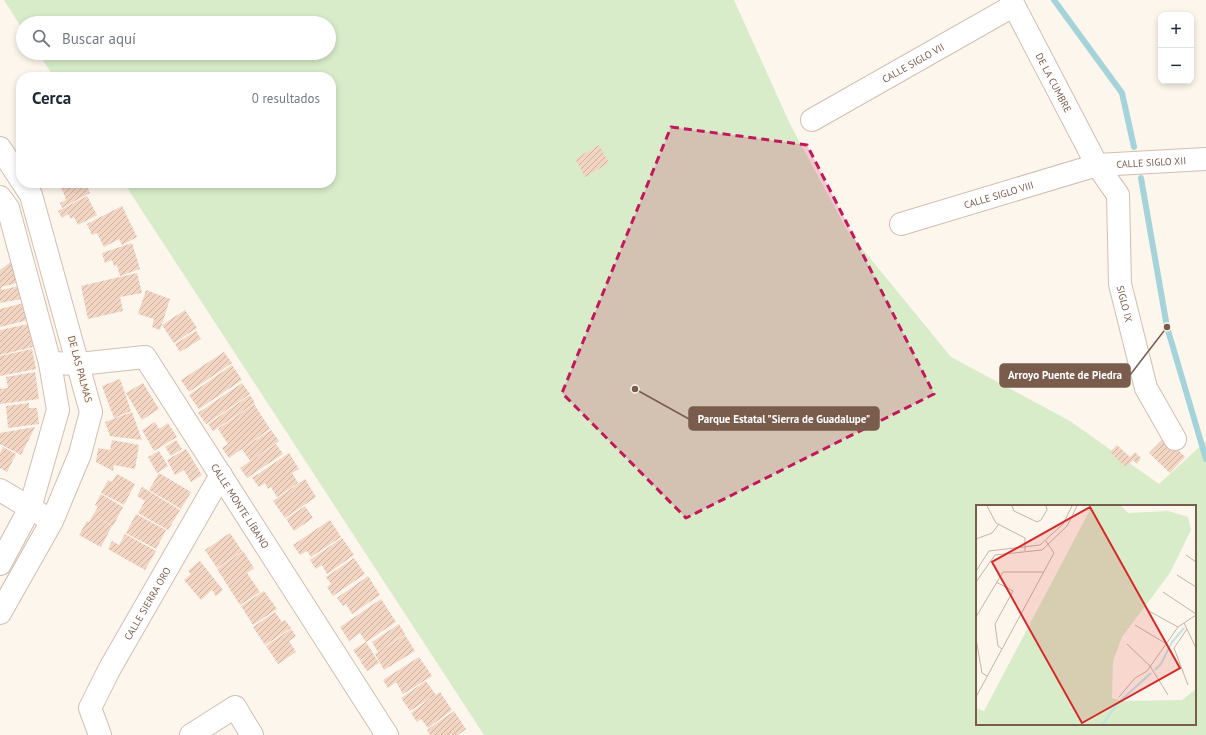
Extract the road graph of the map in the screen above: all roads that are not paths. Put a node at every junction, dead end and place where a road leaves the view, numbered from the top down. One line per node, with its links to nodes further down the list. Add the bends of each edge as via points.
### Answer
1 (1012, 3): 2 (street, CALLE SIGLO VII); 5 (street, DE LA CUMBRE)
2 (812, 120)
3 (0, 148): 6 (street, DE LAS PALMAS)
4 (1206, 159): 5 (street, CALLE SIGLO XII)
5 (1097, 165): 10 (street, CALLE SIGLO VIII); 13 (street, SIGLO IX, via 1118,195 1120,284 1146,388)
6 (16, 172)
7 (22, 188): 9 (street)
8 (26, 188): 12 (street, DE LAS PALMAS)
9 (4, 202): 11 (street)
10 (901, 224)
11 (50, 363): 12 (street, CALLE MONTE LÍBANO); 16 (street, via 58,410)
12 (79, 364): 14 (street, CALLE MONTE LÍBANO, via 145,357); 17 (street, DE LAS PALMAS, via 91,412 80,454)
13 (1175, 439)
14 (221, 475): 20 (street, CALLE SIERRA ORO, via 110,668 90,708); 23 (street, CALLE MONTE LÍBANO)
15 (0, 490): 16 (street)
16 (30, 508): 17 (street); 18 (street)
17 (52, 521): 19 (street, DE LAS PALMAS)
18 (0, 564)
19 (0, 613)
20 (100, 735)
21 (191, 735): 22 (street, via 235,707)
22 (252, 735)
23 (387, 735)

